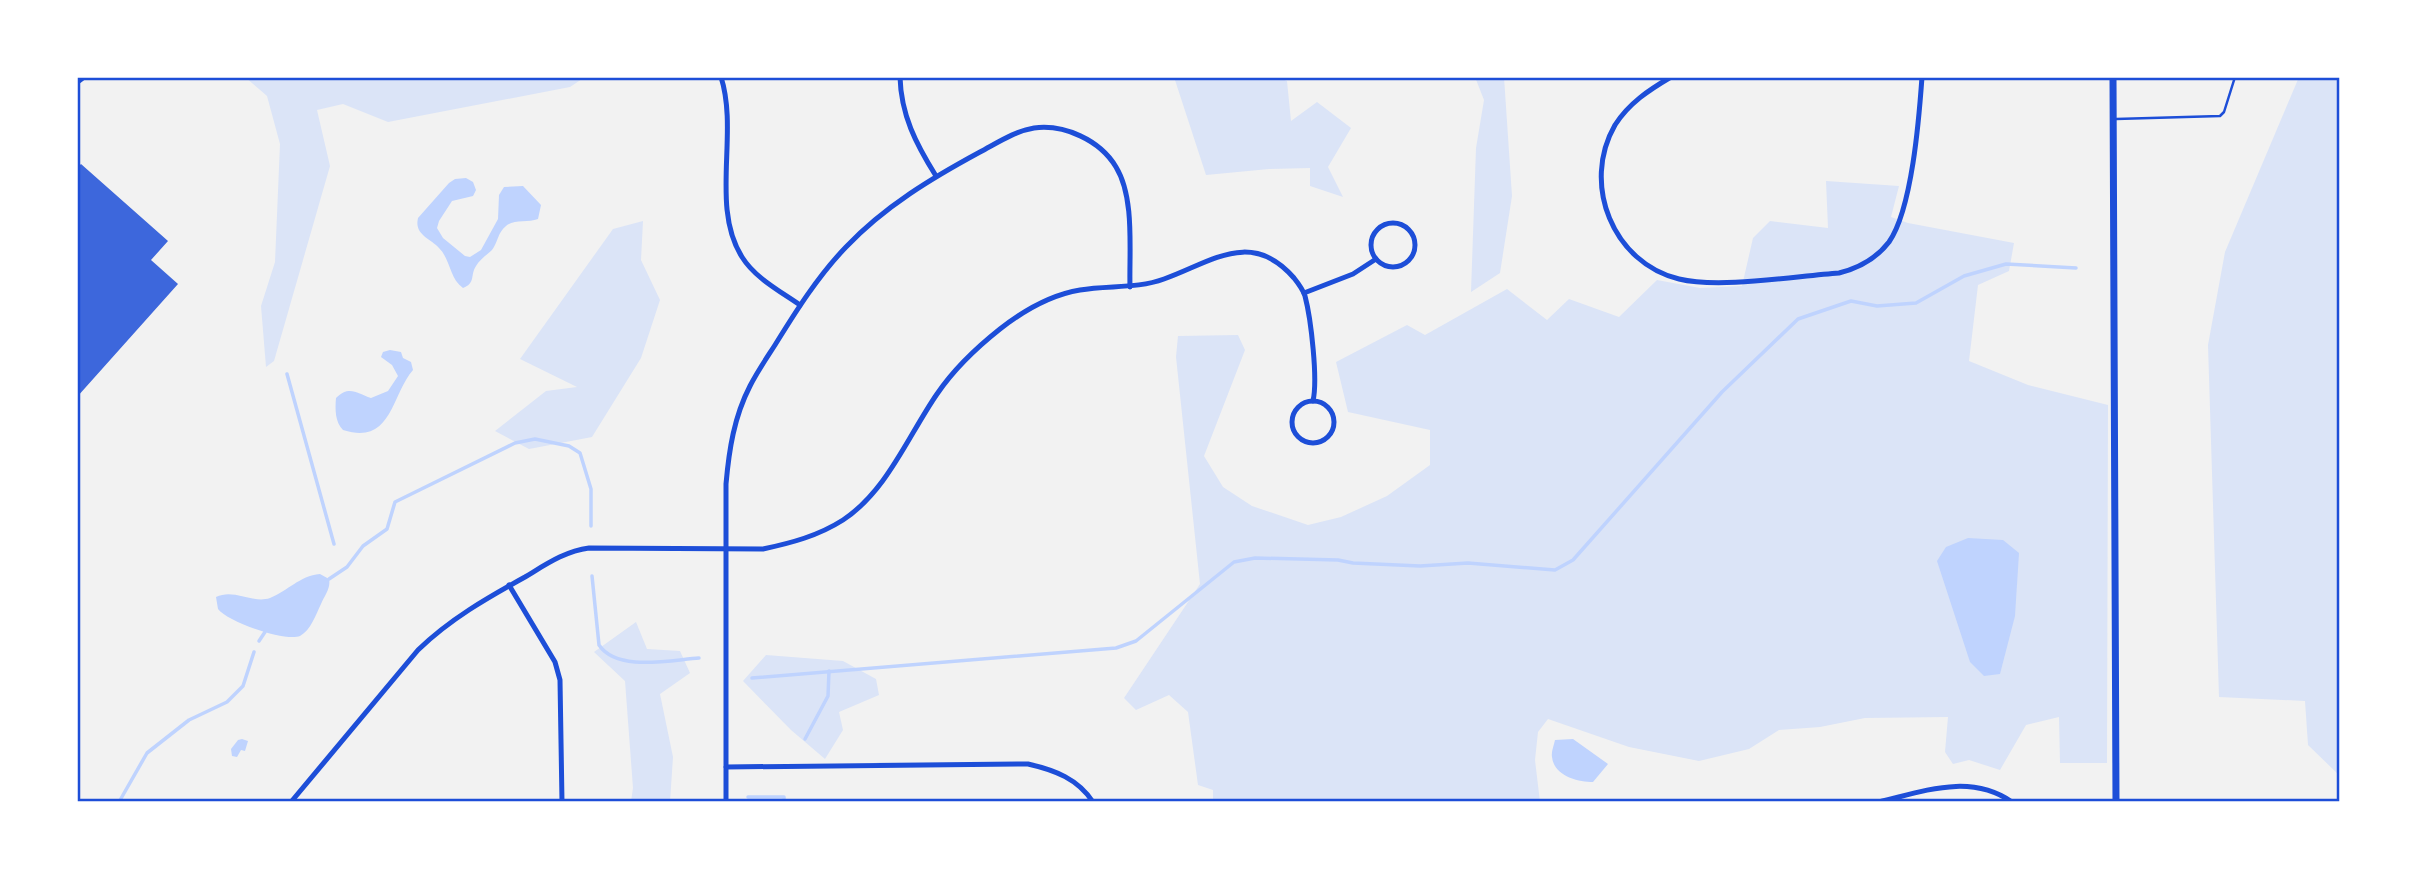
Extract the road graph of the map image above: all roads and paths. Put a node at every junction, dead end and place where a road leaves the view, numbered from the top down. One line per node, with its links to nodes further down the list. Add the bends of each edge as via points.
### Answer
1 (721, 77): 12 (street, via 732,238 743,259 763,280)
2 (900, 77): 8 (street, via 905,116)
3 (1671, 77): 4 (street, via 1638,98 1609,137 1602,160 1602,196 1610,221 1642,261 1677,279 1703,282 1849,271 1883,249 1896,229 1907,191)
4 (1922, 77)
5 (2113, 77): 7 (street)
6 (2235, 77): 7 (lane, via 2220,116)
7 (2114, 119): 23 (street)
8 (936, 176): 10 (street, via 1032,128 1081,135 1116,166 1124,185); 12 (street, via 868,225)
9 (1376, 259): 9 (street, via 1394,268 1407,263 1415,245 1411,232 1390,223 1377,230 1371,245); 11 (street, via 1353,274)
10 (1130, 287): 11 (street, via 1162,280 1227,253 1245,252 1279,265); 14 (street, via 1080,290 1052,298 976,348 938,392 880,485 843,520 791,543)
11 (1304, 293): 13 (street)
12 (800, 305): 14 (street, via 750,386 736,422 726,484)
13 (1313, 401): 13 (street, via 1295,411 1292,425 1298,437 1311,443 1324,440 1334,423 1330,410)
14 (726, 549): 15 (street, via 580,549); 16 (street)
15 (509, 585): 17 (street, via 459,615 426,642); 18 (street, via 561,680)
16 (726, 766): 19 (street); 20 (street, via 1028,764 1063,775)
17 (291, 802)
18 (562, 802)
19 (726, 802)
20 (1093, 802)
21 (1879, 802): 22 (street, via 1962,785 1990,790)
22 (2012, 802)
23 (2116, 802)

